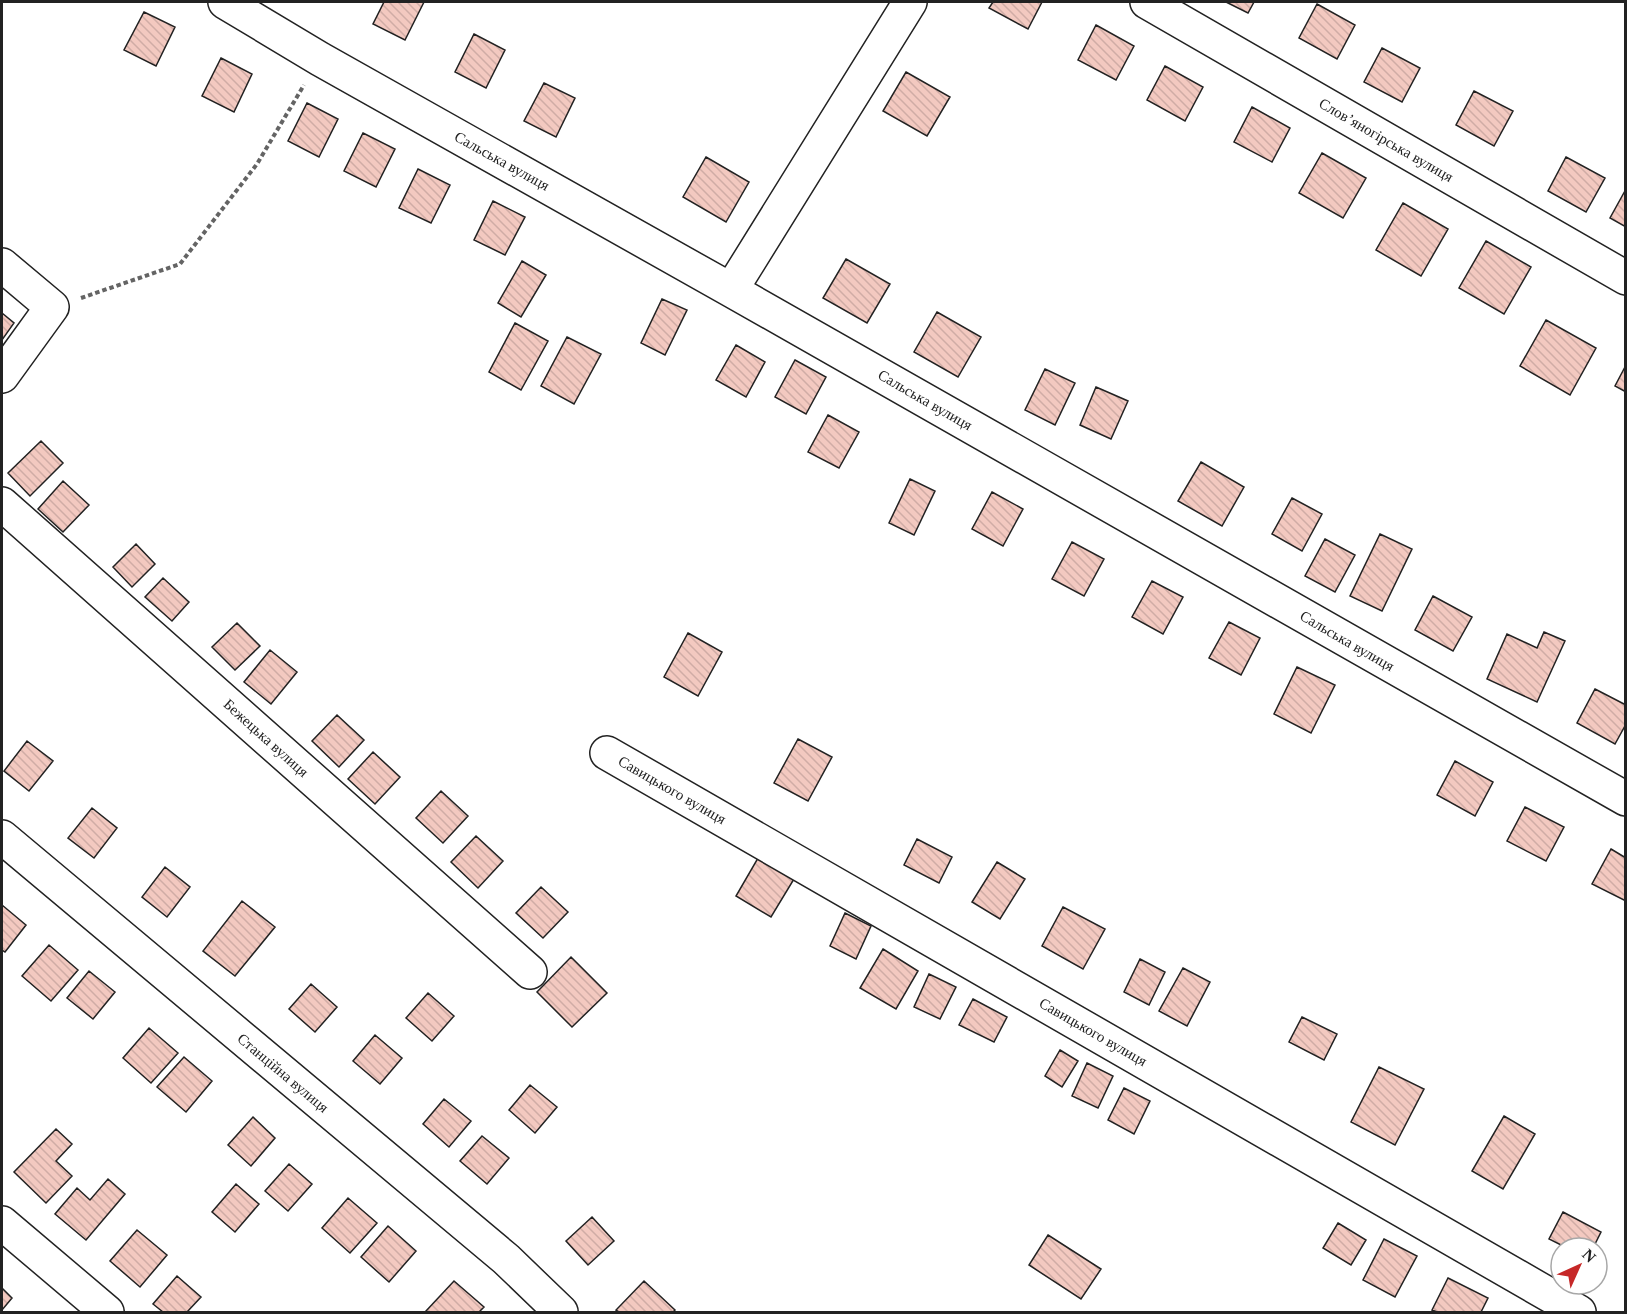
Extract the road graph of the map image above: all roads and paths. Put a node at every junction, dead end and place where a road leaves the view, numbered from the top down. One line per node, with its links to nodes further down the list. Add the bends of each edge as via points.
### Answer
1 (225, 2): 4 (street, Сальська вулиця)
2 (910, 2): 7 (street)
3 (1148, 2): 6 (street, Слов’яногірська вулиця)
4 (320, 58): 7 (street, Сальська вулиця); 8 (path, via 257,164 180,264)
5 (2, 266): 8 (street)
6 (1626, 278)
7 (731, 290): 12 (street, Сальська вулиця)
8 (52, 308): 9 (street)
9 (2, 376)
10 (2, 504): 14 (street, Бежецька вулиця)
11 (607, 753): 18 (street, Савицького вулиця)
12 (1626, 799)
13 (2, 837): 17 (street, Станційна вулиця, via 497,1252)
14 (530, 972)
15 (2, 1223): 16 (street)
16 (107, 1312)
17 (561, 1312)
18 (1579, 1312)

